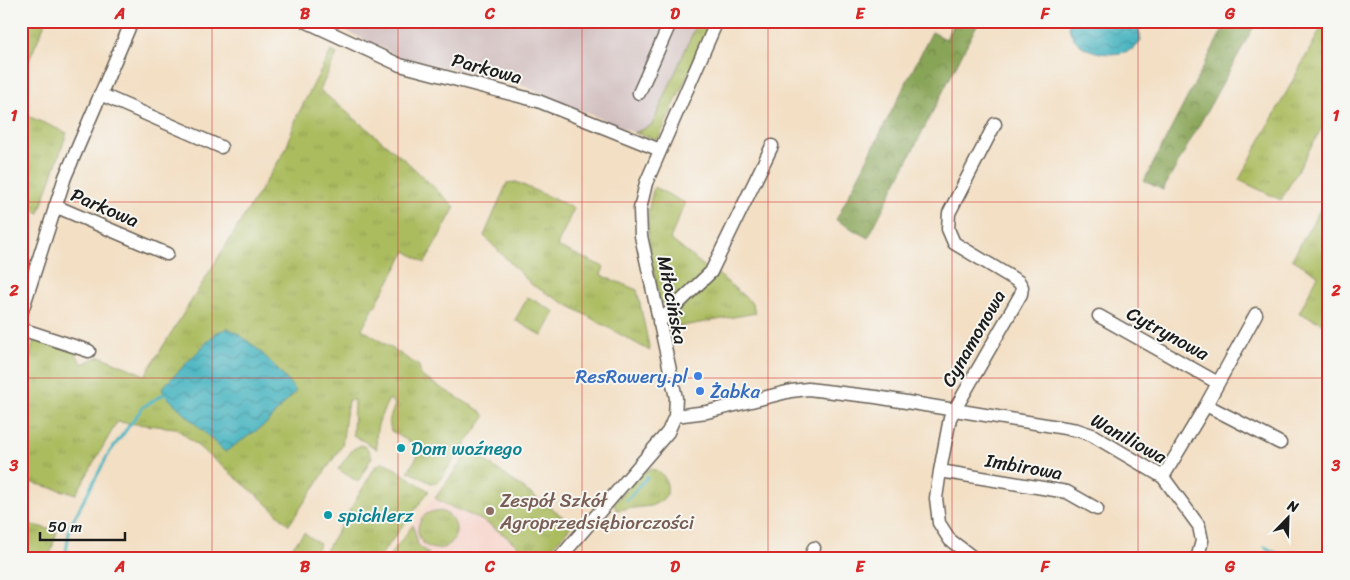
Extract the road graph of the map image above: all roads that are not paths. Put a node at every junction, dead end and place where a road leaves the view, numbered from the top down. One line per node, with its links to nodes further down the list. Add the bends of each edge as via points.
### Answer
1 (132, 21): 6 (street, Parkowa)
2 (305, 21): 10 (street, Parkowa, via 400,65 538,101)
3 (671, 21): 5 (street)
4 (717, 21): 10 (street, Miłocińska)
5 (639, 93)
6 (100, 94): 9 (street); 11 (street, Parkowa)
7 (995, 124): 21 (street, Cynamonowa, via 949,214 948,229 954,243 1019,282 1022,288)
8 (772, 146): 16 (street, via 711,272)
9 (221, 147)
10 (660, 150): 16 (street, Miłocińska, via 640,208 641,236)
11 (55, 206): 12 (street, Parkowa); 13 (street, Parkowa)
12 (167, 254)
13 (21, 314)
14 (1256, 314): 19 (street, Cytrynowa)
15 (1099, 316): 19 (street, Cytrynowa)
16 (658, 322): 22 (street, Miłocińska, via 676,398)
17 (21, 329): 18 (street)
18 (88, 351)
19 (1218, 383): 20 (street, Cytrynowa)
20 (1206, 405): 23 (street); 25 (street, Cytrynowa)
21 (954, 410): 22 (street, Waniliowa, via 808,389); 24 (street); 25 (street, Waniliowa, via 1086,433)
22 (675, 416): 27 (street, via 660,442)
23 (1280, 443)
24 (940, 471): 26 (street, Imbirowa, via 1067,492); 28 (street, via 936,498 939,523 950,540)
25 (1163, 478): 29 (street, Waniliowa, via 1198,526 1202,541)
26 (1097, 509)
27 (559, 559)
28 (975, 559)
29 (1197, 559)

